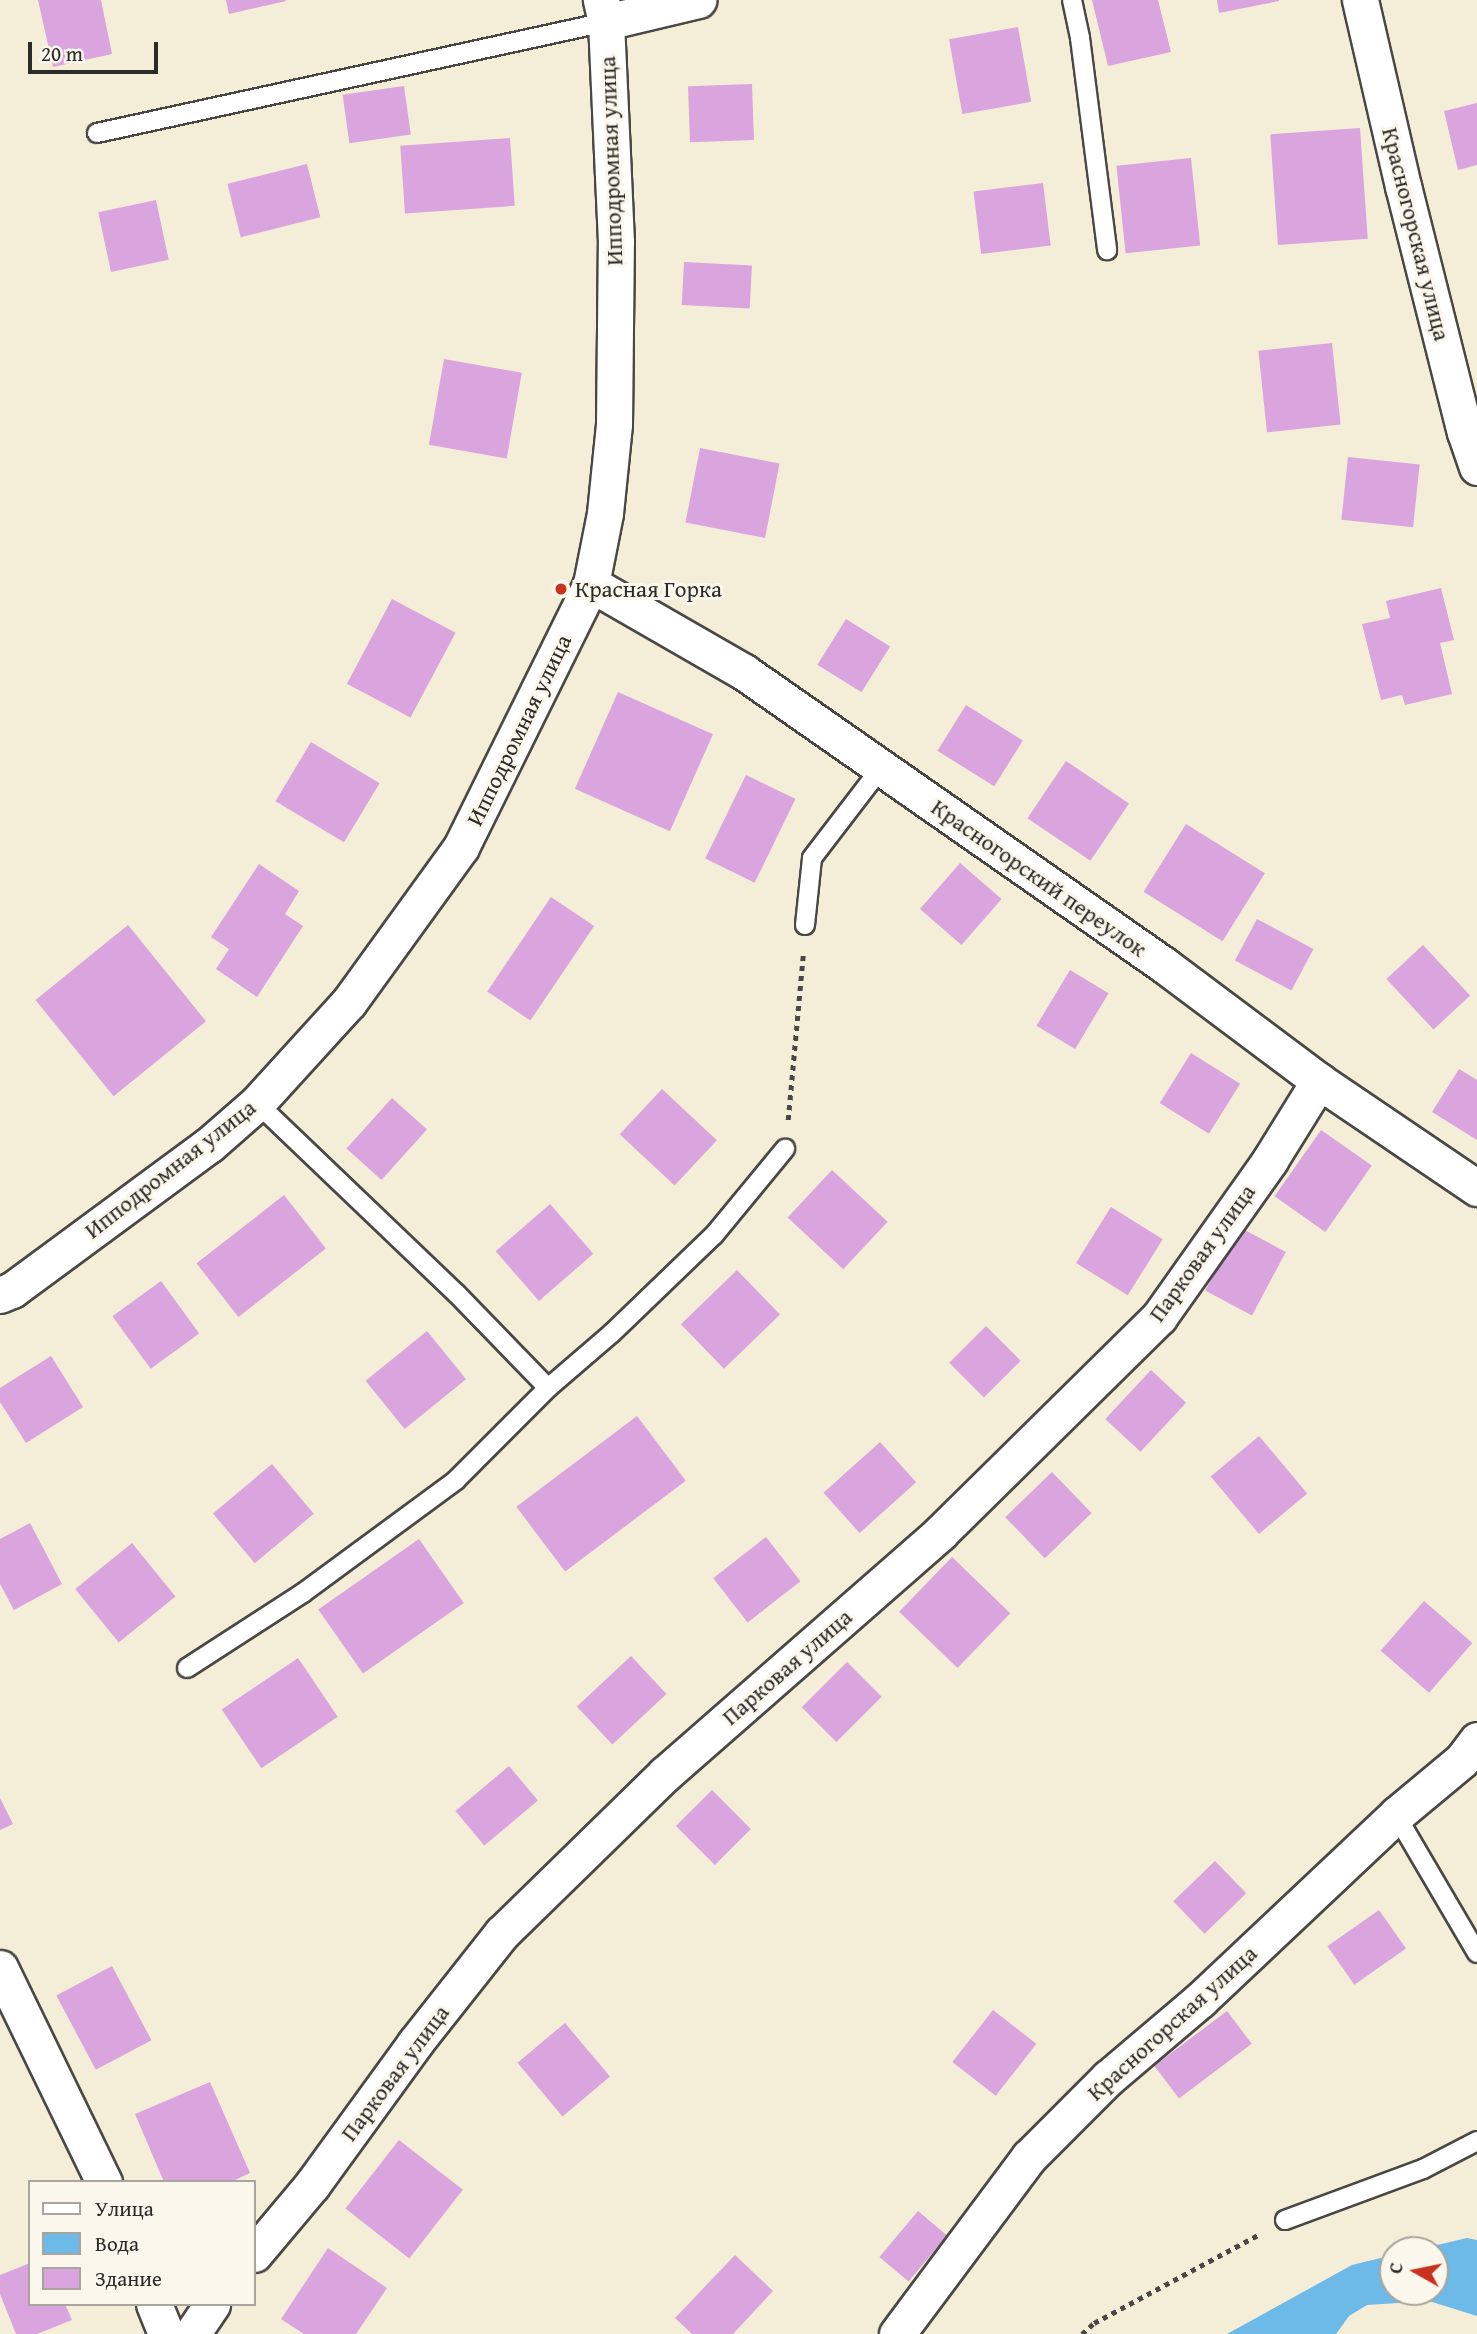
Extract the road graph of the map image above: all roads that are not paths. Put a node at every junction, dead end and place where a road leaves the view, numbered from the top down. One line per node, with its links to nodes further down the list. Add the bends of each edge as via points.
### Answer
1 (698, 0): 4 (street)
2 (1072, 0): 6 (lane)
3 (1360, 0): 7 (street, Красногорская улица, via 1406,199)
4 (603, 11): 5 (lane); 8 (street, Ипподромная улица, via 616,242 614,424 605,513)
5 (97, 132)
6 (1107, 250)
7 (1477, 467)
8 (591, 584): 9 (street, Красногорский переулок, via 744,672); 12 (street, Ипподромная улица, via 461,847 349,1003)
9 (881, 768): 10 (lane, via 812,858); 11 (street, Красногорский переулок, via 1164,965)
10 (805, 925)
11 (1319, 1081): 14 (street, Красногорский переулок); 25 (street, Парковая улица, via 1270,1160 1159,1317 940,1533 665,1774 502,1933 312,2185)
12 (257, 1102): 15 (street, Ипподромная улица, via 209,1144); 16 (lane)
13 (785, 1149): 16 (lane, via 714,1235)
14 (1477, 1188)
15 (0, 1295)
16 (548, 1388): 17 (lane, via 456,1480 303,1593)
17 (187, 1668)
18 (1477, 1740): 19 (street, Красногорская улица, via 1462,1759)
19 (1396, 1815): 20 (lane); 30 (street, Красногорская улица, via 1200,2000 1108,2078 1029,2157)
20 (1477, 1953)
21 (0, 1968): 23 (street)
22 (1477, 2141): 24 (lane, via 1423,2169)
23 (103, 2180)
24 (1285, 2220)
25 (256, 2252)
26 (155, 2306): 28 (street)
27 (211, 2306): 29 (street)
28 (166, 2334)
29 (192, 2334)
30 (897, 2334)

